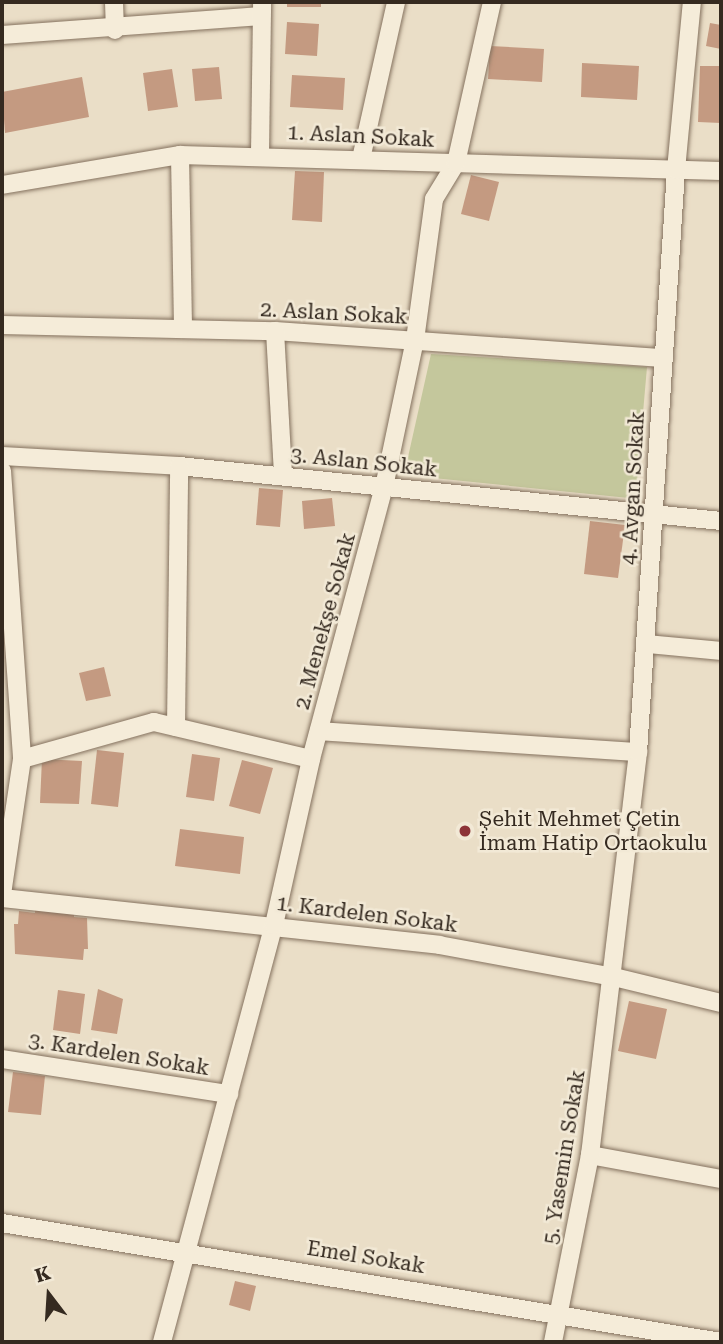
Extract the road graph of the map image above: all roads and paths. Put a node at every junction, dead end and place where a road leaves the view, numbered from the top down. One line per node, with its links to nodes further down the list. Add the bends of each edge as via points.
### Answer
1 (114, 2): 6 (street)
2 (396, 2): 10 (street)
3 (492, 2): 11 (street, 2. Menekşe Sokak)
4 (692, 2): 12 (street, 4. Avgan Sokak)
5 (262, 9): 6 (street); 8 (street)
6 (115, 30): 7 (street)
7 (2, 35)
8 (260, 154): 9 (street, 1. Aslan Sokak); 10 (street, 1. Aslan Sokak)
9 (180, 155): 14 (street, 1. Aslan Sokak); 16 (street)
10 (361, 159): 11 (street, 1. Aslan Sokak)
11 (456, 163): 12 (street, 1. Aslan Sokak); 18 (street, 2. Menekşe Sokak, via 434,198)
12 (676, 170): 13 (street, 1. Aslan Sokak); 19 (street, 4. Avgan Sokak)
13 (721, 171)
14 (2, 185)
15 (2, 325): 16 (street, 2. Aslan Sokak)
16 (183, 329): 17 (street, 2. Aslan Sokak)
17 (275, 331): 18 (street, 2. Aslan Sokak); 23 (street)
18 (415, 340): 19 (street, 2. Aslan Sokak); 24 (street, 2. Menekşe Sokak)
19 (663, 358): 25 (street, 4. Avgan Sokak)
20 (2, 456): 21 (street, 3. Aslan Sokak)
21 (179, 466): 23 (street, 3. Aslan Sokak); 30 (street)
22 (2, 471): 27 (street)
23 (284, 476): 24 (street, 3. Aslan Sokak)
24 (384, 487): 25 (street, 3. Aslan Sokak); 31 (street, 2. Menekşe Sokak)
25 (654, 514): 26 (street, 3. Aslan Sokak); 28 (street, 4. Avgan Sokak)
26 (721, 521)
27 (5, 554): 33 (street)
28 (647, 644): 29 (street); 32 (street, 4. Avgan Sokak)
29 (721, 651)
30 (176, 727): 33 (street, via 154,722); 34 (street)
31 (319, 730): 32 (street); 34 (street, 2. Menekşe Sokak)
32 (638, 752): 37 (street, 4. Avgan Sokak)
33 (22, 759): 35 (street)
34 (311, 759): 36 (street, 2. Menekşe Sokak)
35 (2, 896): 36 (street, 1. Kardelen Sokak)
36 (274, 925): 37 (street, 1. Kardelen Sokak, via 439,945); 40 (street, 2. Menekşe Sokak)
37 (614, 977): 38 (street, 1. Kardelen Sokak); 41 (street, 5. Yasemin Sokak)
38 (721, 1003)
39 (2, 1059): 40 (street, 3. Kardelen Sokak)
40 (229, 1094): 44 (street, 2. Menekşe Sokak)
41 (590, 1155): 42 (street); 45 (street, 5. Yasemin Sokak)
42 (721, 1179)
43 (2, 1223): 44 (street, Emel Sokak)
44 (185, 1251): 45 (street, Emel Sokak); 46 (street, 2. Menekşe Sokak)
45 (561, 1312): 47 (street, 5. Yasemin Sokak); 48 (street, Emel Sokak)
46 (162, 1342)
47 (553, 1342)
48 (721, 1342)

